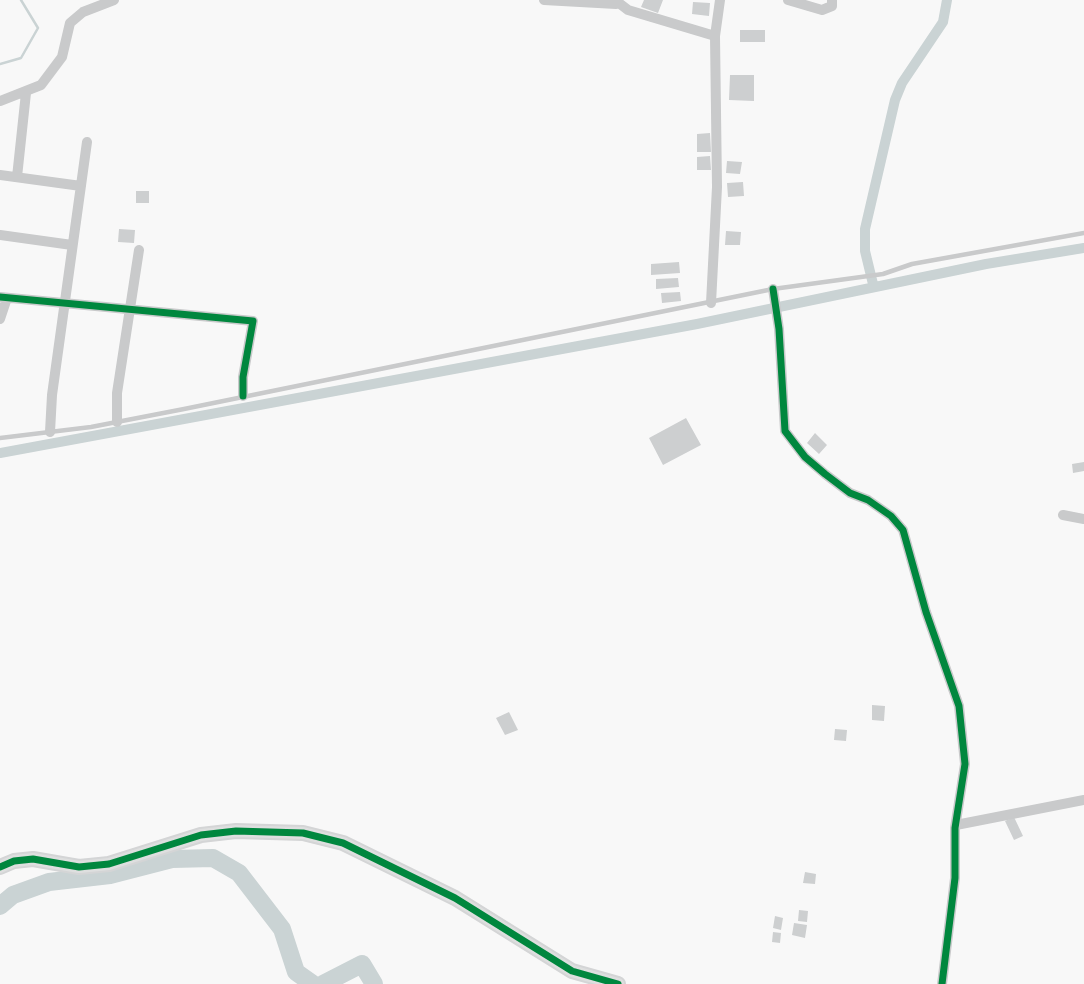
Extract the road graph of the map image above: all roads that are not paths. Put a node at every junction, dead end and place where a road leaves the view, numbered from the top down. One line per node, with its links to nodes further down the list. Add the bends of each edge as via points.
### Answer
1 (114, 0): 8 (street, via 83,12 70,23 53,73)
2 (544, 0): 6 (street)
3 (720, 0): 7 (street)
4 (788, 0): 5 (street, via 822,10 832,6)
5 (832, 0)
6 (616, 2): 7 (street)
7 (715, 36): 20 (street, via 718,187)
8 (26, 93): 9 (street); 12 (street)
9 (0, 102)
10 (87, 142): 13 (street)
11 (0, 175): 12 (street)
12 (18, 177): 13 (street)
13 (81, 186): 16 (street)
14 (1084, 233): 18 (lane)
15 (0, 235): 16 (street)
16 (72, 245): 21 (street)
17 (139, 250): 22 (street)
18 (773, 292): 20 (lane); 31 (street, via 785,431 825,474 891,516 903,530 959,706 965,764)
19 (3, 297): 21 (street); 23 (street)
20 (711, 303): 24 (lane)
21 (64, 304): 22 (street); 26 (street)
22 (129, 309): 24 (street, via 253,321); 25 (street)
23 (0, 319)
24 (243, 396): 25 (lane)
25 (117, 422): 26 (lane)
26 (50, 432): 27 (lane)
27 (0, 438)
28 (1063, 515): 29 (street)
29 (1084, 519)
30 (1084, 800): 31 (street)
31 (956, 825): 34 (street, via 956,878)
32 (0, 867): 33 (street, via 33,859 79,867 109,864 201,835 236,831 303,833 343,843 455,898 572,971)
33 (618, 984)
34 (942, 984)

